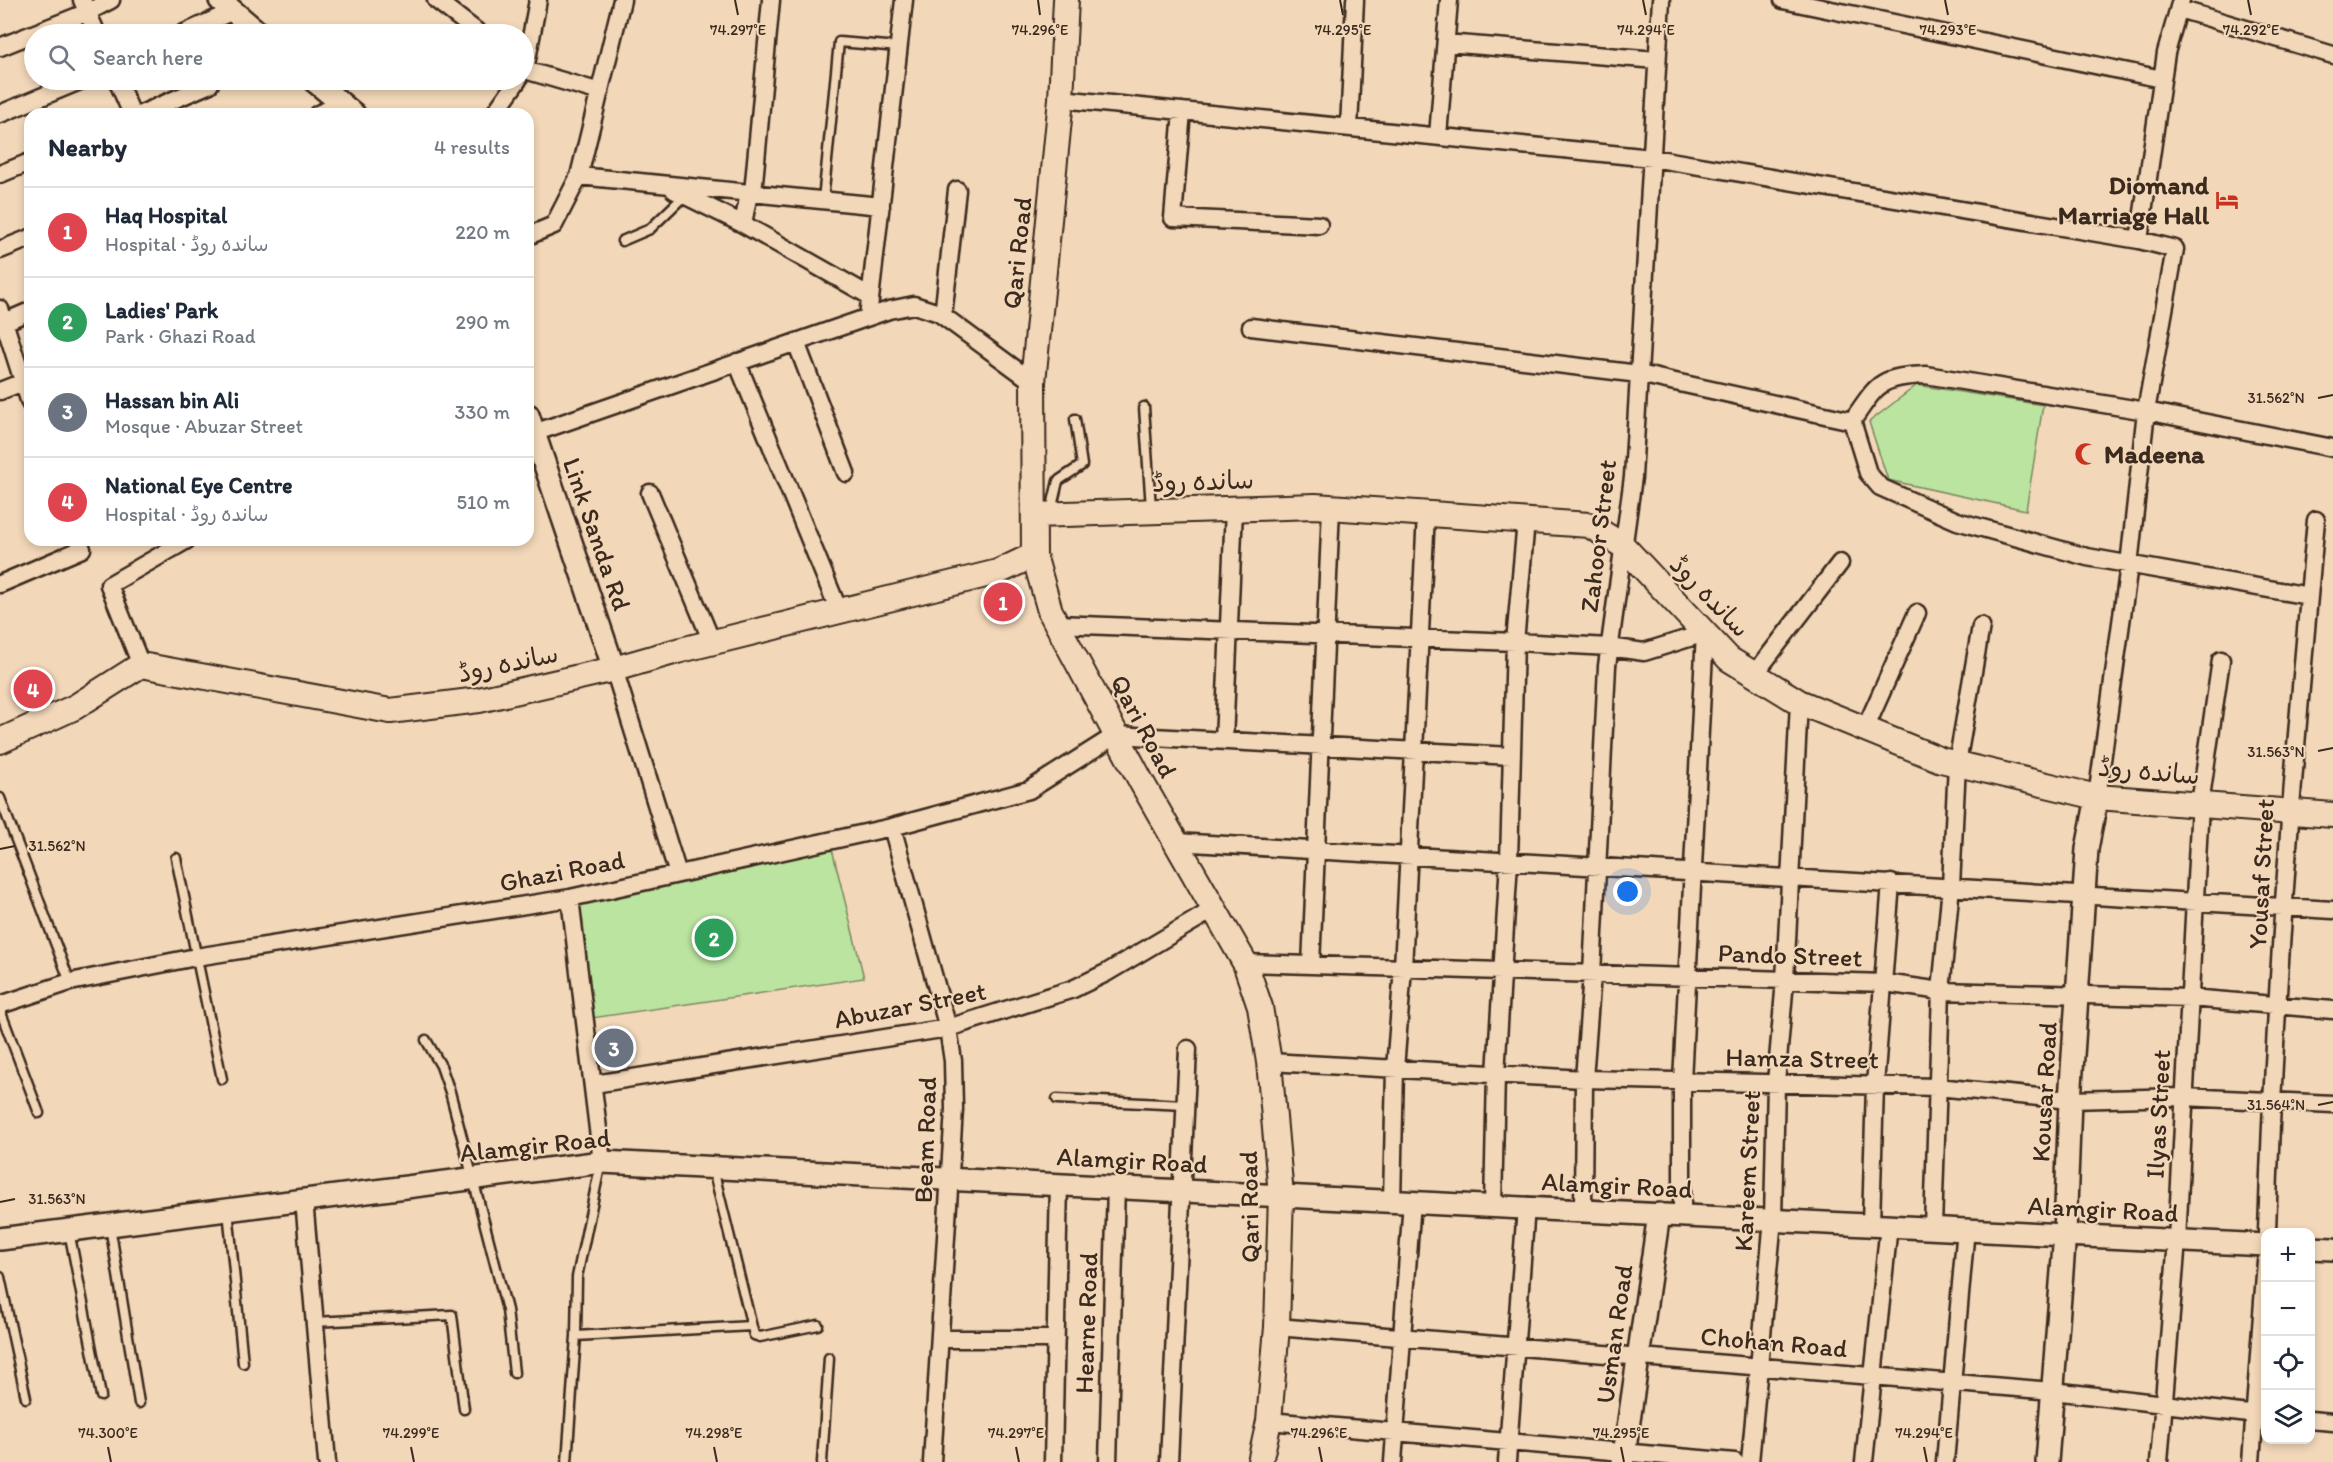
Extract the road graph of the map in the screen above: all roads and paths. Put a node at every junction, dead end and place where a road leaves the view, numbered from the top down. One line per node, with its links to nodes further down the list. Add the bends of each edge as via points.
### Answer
1 (111, 0): 14 (street)
2 (436, 0): 19 (street)
3 (538, 0): 20 (street)
4 (622, 0): 34 (street)
5 (771, 0): 50 (street)
6 (904, 0): 24 (street)
7 (1066, 0): 35 (main road, Qari Road)
8 (1355, 0): 42 (street)
9 (1449, 0): 22 (street)
10 (1661, 0): 26 (street, Zahoor Street)
11 (1783, 0): 28 (street)
12 (2180, 4): 25 (street); 28 (street)
13 (226, 5): 17 (street); 18 (street)
14 (85, 6): 15 (street); 16 (street)
15 (48, 24)
16 (93, 24)
17 (197, 24)
18 (248, 24)
19 (467, 24)
20 (533, 24)
21 (24, 35): 23 (street)
22 (1446, 43): 26 (street); 43 (street)
23 (0, 47)
24 (899, 47): 52 (lane, via 839,42); 53 (street)
25 (2333, 55)
26 (1658, 60): 44 (street, Zahoor Street)
27 (534, 76): 34 (street)
28 (2162, 79): 58 (street)
29 (58, 90): 41 (street)
30 (121, 90): 36 (street)
31 (196, 90): 37 (street)
32 (325, 90): 38 (street)
33 (510, 90): 39 (street)
34 (600, 92): 47 (street)
35 (1061, 99): 40 (street); 71 (main road, Qari Road)
36 (129, 108)
37 (155, 108)
38 (347, 108)
39 (498, 108)
40 (1182, 111): 42 (street); 55 (street, via 1173,218)
41 (0, 114)
42 (1349, 128): 43 (street)
43 (1438, 136): 44 (street)
44 (1652, 158): 58 (street); 69 (street, Zahoor Street)
45 (24, 164): 46 (street)
46 (0, 174)
47 (579, 176): 48 (street); 56 (street, via 554,225)
48 (663, 184): 50 (street); 51 (street)
49 (957, 190): 63 (street)
50 (751, 193): 52 (street); 54 (street)
51 (686, 195): 54 (street); 59 (lane, via 651,229)
52 (824, 200): 53 (street)
53 (880, 206): 61 (street)
54 (743, 224): 61 (street)
55 (1319, 225)
56 (534, 233)
57 (24, 240): 60 (street)
58 (2139, 240): 75 (street, via 2175,249)
59 (622, 241)
60 (0, 250)
61 (870, 296): 64 (street)
62 (24, 313): 65 (street)
63 (943, 316): 64 (street, via 914,305); 71 (street)
64 (868, 317): 67 (street)
65 (2, 318): 70 (street)
66 (1251, 327): 69 (street)
67 (796, 342): 68 (street); 81 (street)
68 (737, 363): 78 (street); 98 (street)
69 (1639, 374): 77 (street); 90 (street, Zahoor Street, via 1633,477)
70 (23, 382): 72 (street); 73 (street)
71 (1033, 382): 87 (main road, Qari Road)
72 (24, 385)
73 (0, 392)
74 (1144, 407): 85 (lane)
75 (2146, 411): 77 (street, via 1926,375 1896,376 1876,387); 80 (street); 95 (street)
76 (1075, 419): 87 (lane, via 1082,465 1058,481)
77 (1852, 421): 95 (street, via 1868,474 1880,487 1957,521)
78 (534, 427)
79 (534, 439): 111 (street, Link Sanda Rd)
80 (2333, 448)
81 (846, 473)
82 (650, 493): 106 (street)
83 (1331, 507): 84 (main road, ساندہ روڈ); 86 (main road, ساندہ روڈ); 104 (street)
84 (1234, 509): 85 (main road, ساندہ روڈ); 102 (street)
85 (1152, 511): 87 (main road, ساندہ روڈ)
86 (1426, 514): 89 (main road, ساندہ روڈ); 105 (street)
87 (1042, 515): 93 (main road, Qari Road)
88 (2316, 520): 97 (street, Yousaf Street)
89 (1526, 521): 90 (main road, ساندہ روڈ, via 1589,525); 107 (street)
90 (1622, 545): 103 (main road, ساندہ روڈ); 108 (street, Zahoor Street)
91 (81, 546): 96 (street, via 82,549)
92 (177, 546): 110 (street, via 109,585)
93 (1034, 555): 98 (main road, ساندہ روڈ, via 998,572); 100 (main road, Qari Road)
94 (1840, 563): 112 (street)
95 (2129, 565): 97 (street); 122 (street)
96 (0, 584)
97 (2309, 596): 125 (street, Yousaf Street)
98 (839, 611): 106 (main road, ساندہ روڈ)
99 (1917, 613): 114 (street)
100 (1057, 624): 102 (street); 115 (main road, Qari Road)
101 (1981, 626): 121 (street)
102 (1229, 631): 104 (street); 117 (street)
103 (1705, 633): 108 (street, via 1644,652); 112 (main road, ساندہ روڈ, via 1729,659); 134 (street)
104 (1325, 634): 105 (street); 118 (street)
105 (1420, 638): 107 (street); 119 (street)
106 (712, 642): 111 (main road, ساندہ روڈ)
107 (1515, 642): 108 (street); 120 (street)
108 (1609, 647): 133 (street, Zahoor Street)
109 (2222, 660): 124 (street, Ilyas Street)
110 (141, 665): 111 (main road, ساندہ روڈ, via 390,711 479,700); 116 (main road, via 75,708)
111 (614, 669): 135 (street)
112 (1755, 675): 113 (main road, ساندہ روڈ)
113 (1799, 702): 114 (main road, ساندہ روڈ); 136 (street, Kareem Street)
114 (1865, 729): 121 (main road, ساندہ روڈ)
115 (1116, 735): 117 (street); 127 (street, Ghazi Road, via 1029,790); 128 (main road, Qari Road)
116 (0, 741)
117 (1224, 741): 118 (street)
118 (1320, 746): 119 (street); 129 (street)
119 (1414, 751): 120 (street); 130 (street)
120 (1512, 756): 132 (street)
121 (1957, 764): 122 (main road, ساندہ روڈ); 138 (street)
122 (2097, 797): 124 (main road, ساندہ روڈ); 139 (street, Kousar Road, via 2087,849)
123 (0, 798): 153 (lane)
124 (2200, 804): 125 (main road, ساندہ روڈ); 141 (street, Ilyas Street)
125 (2289, 812): 126 (main road, ساندہ روڈ); 142 (street, Yousaf Street)
126 (2333, 816)
127 (892, 827): 135 (street, Ghazi Road); 162 (street, Beam Road)
128 (1175, 842): 129 (street); 143 (main road, Qari Road)
129 (1316, 850): 130 (street); 147 (street)
130 (1409, 855): 132 (street); 148 (street)
131 (176, 858): 145 (lane)
132 (1509, 861): 133 (street); 149 (street)
133 (1598, 866): 134 (street); 150 (street, Zahoor Street)
134 (1691, 871): 136 (street); 151 (street)
135 (678, 874): 140 (street, Ghazi Road)
136 (1790, 877): 137 (street); 152 (street, Kareem Street)
137 (1891, 883): 138 (street); 154 (street)
138 (1951, 886): 139 (street); 155 (street)
139 (2084, 895): 141 (street); 156 (street, Kousar Road)
140 (570, 898): 145 (street, Ghazi Road); 172 (street)
141 (2194, 901): 142 (street); 157 (street, Ilyas Street)
142 (2284, 907): 144 (street); 159 (street, Yousaf Street)
143 (1214, 909): 146 (main road, Qari Road); 162 (street, Abuzar Street, via 1073,989)
144 (2333, 910)
145 (196, 957): 153 (street, Ghazi Road); 168 (lane)
146 (1245, 963): 147 (street, Pando Street); 165 (main road, Qari Road, via 1260,1007)
147 (1311, 965): 148 (street, Pando Street)
148 (1403, 968): 149 (street, Pando Street); 166 (street)
149 (1504, 971): 150 (street, Pando Street); 167 (street)
150 (1592, 974): 151 (street, Pando Street); 169 (street, Zahoor Street)
151 (1688, 977): 152 (street, Pando Street); 170 (street)
152 (1785, 980): 154 (street, Pando Street); 171 (street, Kareem Street)
153 (70, 982): 158 (street, Ghazi Road)
154 (1885, 983): 155 (street, Pando Street); 173 (street)
155 (1941, 991): 156 (street, Pando Street); 174 (street)
156 (2076, 993): 157 (street, Pando Street); 177 (street, Kousar Road)
157 (2190, 998): 159 (street, Pando Street); 175 (street, Ilyas Street)
158 (0, 1005)
159 (2279, 1005): 161 (street, Pando Street); 178 (street, Yousaf Street)
160 (0, 1010): 181 (lane)
161 (2333, 1010)
162 (948, 1028): 172 (street, Abuzar Street); 184 (street, Beam Road, via 954,1099)
163 (426, 1040): 185 (lane, via 450,1092)
164 (1188, 1049): 180 (street)
165 (1269, 1062): 166 (street, Hamza Street); 189 (main road, Qari Road)
166 (1395, 1069): 167 (street, Hamza Street); 191 (street)
167 (1496, 1074): 169 (street, Hamza Street); 192 (street)
168 (222, 1079)
169 (1584, 1079): 170 (street, Hamza Street); 195 (street, Zahoor Street)
170 (1682, 1081): 171 (street, Hamza Street); 197 (street)
171 (1776, 1083): 173 (street, Hamza Street); 198 (street, Kareem Street)
172 (594, 1084): 182 (street)
173 (1875, 1085): 174 (street, Hamza Street); 199 (street)
174 (1936, 1087): 177 (street, Hamza Street); 201 (street)
175 (2183, 1097): 177 (street, Hamza Street); 178 (street, Hamza Street); 207 (street, Ilyas Street)
176 (1057, 1099): 180 (lane)
177 (2070, 1100): 205 (street, Kousar Road)
178 (2271, 1100): 179 (street, Hamza Street); 203 (street, Yousaf Street)
179 (2333, 1104)
180 (1185, 1105): 188 (street)
181 (39, 1113)
182 (602, 1162): 183 (street, Alamgir Road); 185 (street, Alamgir Road); 217 (lane, via 576,1277)
183 (713, 1167): 184 (street, Alamgir Road); 215 (lane)
184 (949, 1178): 186 (street, Alamgir Road); 219 (street, Beam Road)
185 (473, 1179): 190 (street, Alamgir Road); 226 (lane, via 507,1310)
186 (1059, 1183): 187 (street, Alamgir Road); 220 (street)
187 (1116, 1186): 188 (street, Alamgir Road); 247 (street, Hearne Road)
188 (1182, 1190): 189 (street, Alamgir Road); 248 (street)
189 (1281, 1195): 191 (street, Alamgir Road); 216 (main road, Qari Road)
190 (304, 1200): 194 (street, Alamgir Road); 213 (street)
191 (1402, 1201): 192 (street, Alamgir Road); 218 (street)
192 (1493, 1206): 193 (street, Alamgir Road)
193 (1526, 1207): 195 (street, Alamgir Road); 221 (street)
194 (228, 1210): 200 (street, Alamgir Road); 224 (lane)
195 (1583, 1210): 196 (street, Alamgir Road)
196 (1659, 1214): 197 (street, Alamgir Road); 222 (street, Usman Road)
197 (1682, 1215): 198 (street, Alamgir Road)
198 (1773, 1219): 199 (street, Alamgir Road); 225 (street, Kareem Street)
199 (1880, 1224): 201 (street, Alamgir Road); 227 (street)
200 (110, 1225): 204 (street, Alamgir Road); 232 (lane)
201 (1933, 1227): 202 (street, Alamgir Road)
202 (1966, 1228): 205 (street, Alamgir Road); 228 (street)
203 (2267, 1228)
204 (69, 1230): 206 (street, Alamgir Road); 230 (lane)
205 (2066, 1233): 207 (street, Alamgir Road); 229 (street, Kousar Road)
206 (0, 1239)
207 (2177, 1240): 208 (street, Alamgir Road); 233 (street, Ilyas Street)
208 (2261, 1245)
209 (2315, 1248): 210 (street)
210 (2333, 1249)
211 (0, 1277): 231 (lane)
212 (2264, 1282): 235 (street)
213 (315, 1322): 234 (lane, via 453,1315); 242 (street)
214 (818, 1325): 215 (lane, via 760,1337 754,1335)
215 (751, 1326): 217 (lane)
216 (1277, 1327): 218 (street, Chohan Road); 237 (main road, Qari Road)
217 (576, 1336): 243 (lane)
218 (1402, 1337): 221 (street, Chohan Road); 239 (street)
219 (941, 1339): 220 (street); 245 (street, Beam Road)
220 (1056, 1339): 246 (street)
221 (1516, 1346): 222 (street, Chohan Road); 240 (street)
222 (1639, 1356): 225 (street, Chohan Road); 241 (street, Usman Road)
223 (829, 1358): 244 (lane)
224 (243, 1363)
225 (1759, 1366): 227 (street, Chohan Road); 253 (street, Kareem Street)
226 (514, 1373)
227 (1873, 1376): 228 (street, Chohan Road); 254 (street)
228 (1952, 1382): 229 (street, Chohan Road); 255 (street)
229 (2053, 1391): 233 (street, Chohan Road); 256 (street, Kousar Road)
230 (101, 1396)
231 (26, 1398)
232 (139, 1403)
233 (2163, 1404): 235 (street, Chohan Road); 257 (street, Ilyas Street)
234 (464, 1409)
235 (2260, 1415): 258 (street)
236 (2315, 1420): 238 (street)
237 (1269, 1421): 239 (street); 249 (main road, Qari Road)
238 (2333, 1422)
239 (1395, 1432): 240 (street); 250 (street)
240 (1508, 1442): 241 (street); 251 (street)
241 (1624, 1457): 252 (street)
242 (327, 1462)
243 (567, 1462)
244 (822, 1462)
245 (932, 1462)
246 (1053, 1462)
247 (1108, 1462)
248 (1169, 1462)
249 (1260, 1462)
250 (1393, 1462)
251 (1507, 1462)
252 (1735, 1462)
253 (1750, 1462)
254 (1864, 1462)
255 (1945, 1462)
256 (2047, 1462)
257 (2159, 1462)
258 (2251, 1462)

